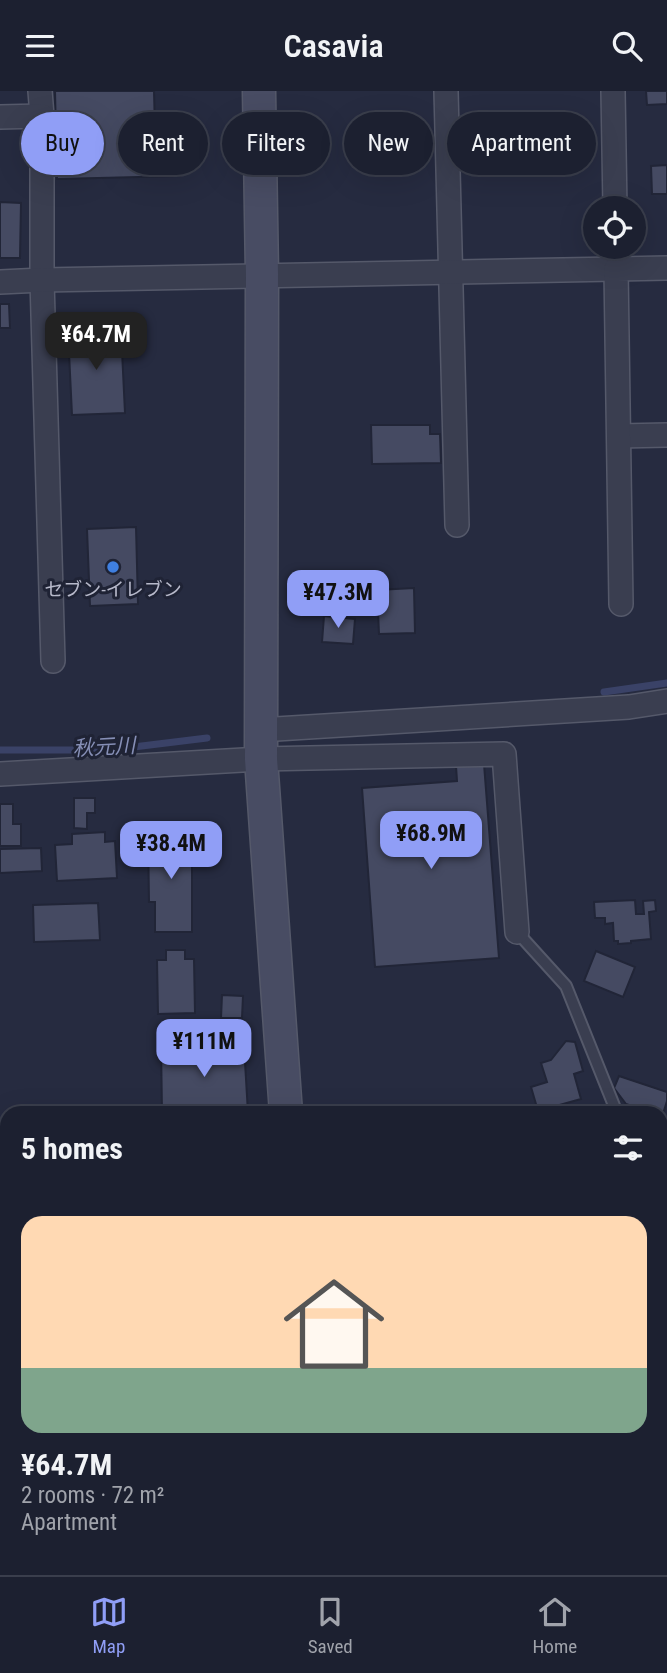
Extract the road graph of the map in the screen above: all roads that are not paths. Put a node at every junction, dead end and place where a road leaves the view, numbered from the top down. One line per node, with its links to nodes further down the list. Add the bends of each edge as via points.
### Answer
1 (40, 91): 5 (street)
2 (259, 91): 15 (street)
3 (446, 91): 14 (street)
4 (613, 91): 9 (street)
5 (42, 112)
6 (21, 116): 7 (street)
7 (0, 117)
8 (42, 175): 16 (street)
9 (615, 196)
10 (603, 259): 14 (street)
11 (616, 259): 19 (street)
12 (621, 259): 13 (street)
13 (667, 268)
14 (450, 271): 15 (street); 20 (street)
15 (262, 275): 16 (street); 24 (street)
16 (42, 280): 17 (street); 22 (street)
17 (0, 282)
18 (667, 435): 19 (street)
19 (619, 436): 21 (street)
20 (457, 525)
21 (621, 604)
22 (53, 661)
23 (667, 701): 24 (street)
24 (260, 745): 25 (street); 26 (street, via 504,754); 27 (street)
25 (0, 774)
26 (517, 933): 28 (lane, via 566,986)
27 (286, 1106)
28 (614, 1106)

